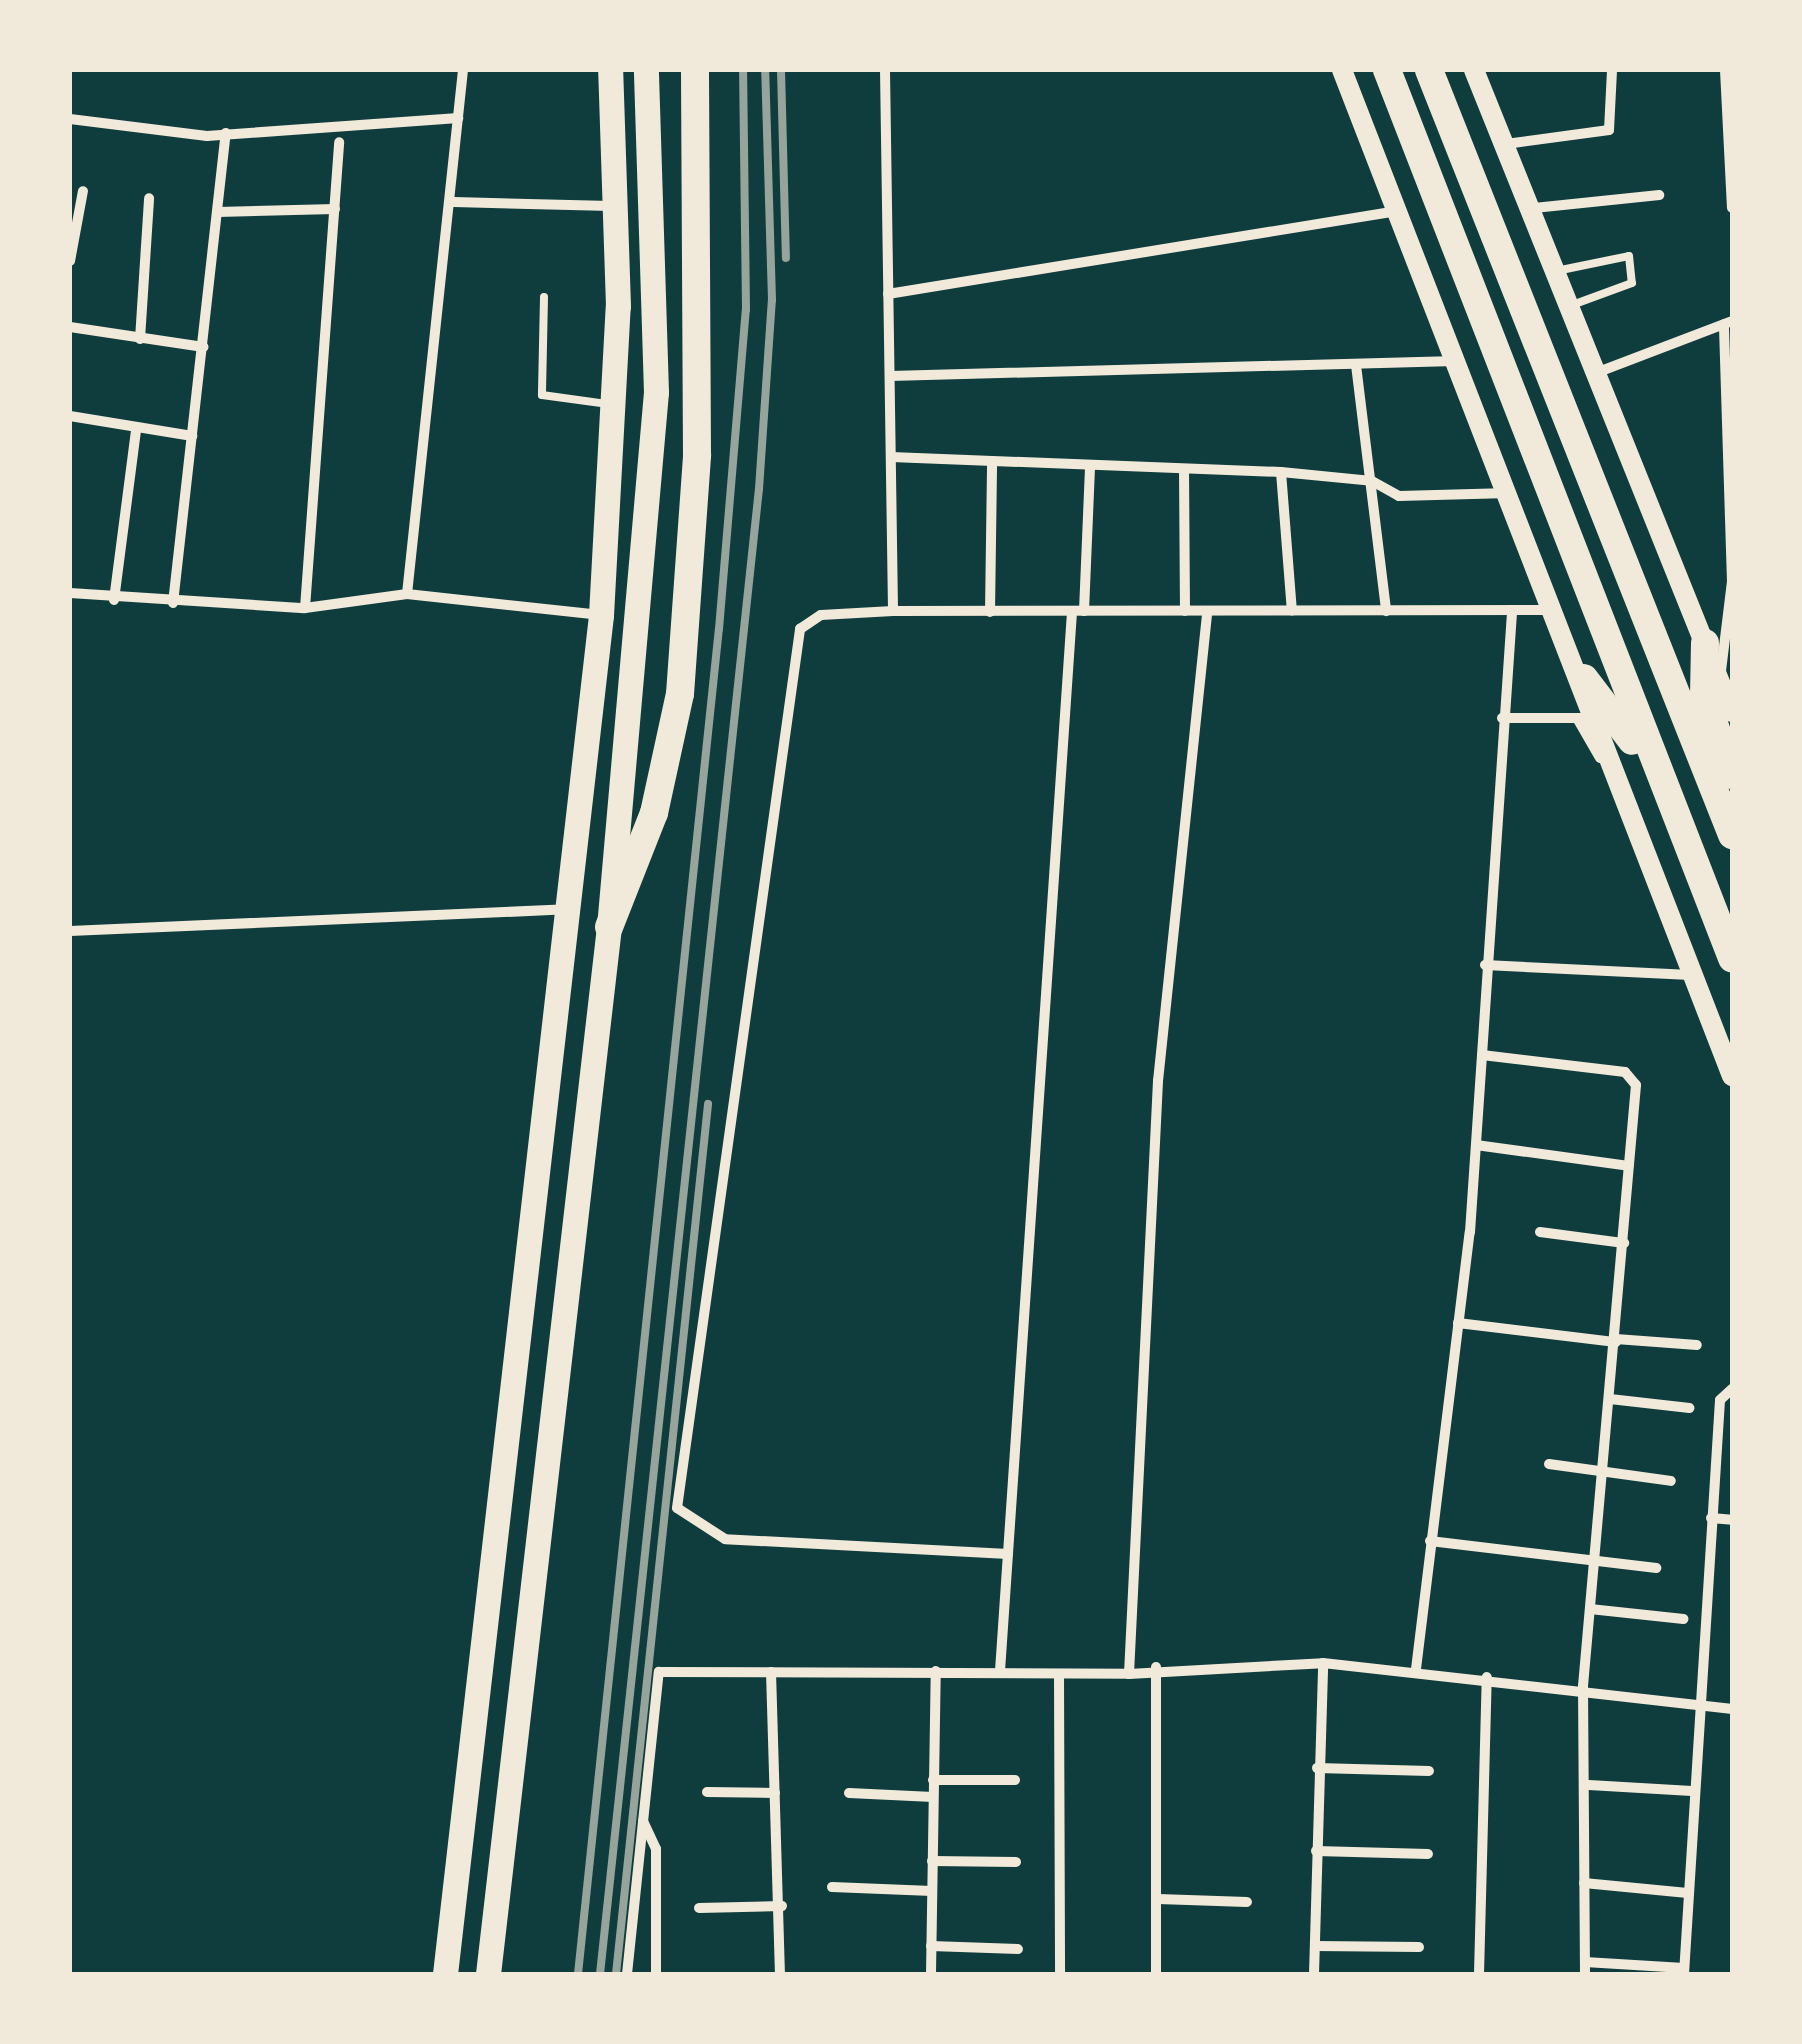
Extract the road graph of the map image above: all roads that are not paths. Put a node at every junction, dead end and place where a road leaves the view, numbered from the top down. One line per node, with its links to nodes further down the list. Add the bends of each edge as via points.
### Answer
1 (463, 70): 13 (street)
2 (610, 70): 21 (highway)
3 (646, 70): 33 (highway)
4 (695, 70): 77 (highway, via 697,455 685,633 670,754)
5 (885, 70): 29 (street)
6 (1342, 70): 25 (main road)
7 (1387, 70): 79 (highway)
8 (1429, 70): 75 (highway)
9 (1474, 70): 16 (main road)
10 (1612, 70): 16 (street, via 1609,130)
11 (1725, 70): 23 (street)
12 (70, 118): 14 (street)
13 (458, 118): 14 (street); 20 (street)
14 (226, 133): 26 (street)
15 (339, 142): 24 (street)
16 (1506, 144): 22 (main road)
17 (83, 191): 27 (street)
18 (1659, 195): 22 (street)
19 (149, 198): 36 (street)
20 (454, 202): 21 (street); 54 (street)
21 (618, 206): 32 (highway)
22 (1534, 208): 28 (main road)
23 (1732, 208)
24 (335, 209): 26 (street); 57 (street)
25 (1398, 211): 29 (street); 38 (main road)
26 (218, 212): 37 (street)
27 (70, 261)
28 (1561, 270): 31 (main road); 31 (lane, via 1629,256 1632,283)
29 (888, 294): 41 (street)
30 (544, 297): 42 (lane, via 545,400)
31 (1576, 304): 40 (main road)
32 (618, 306): 33 (highway); 42 (highway)
33 (659, 310): 77 (highway)
34 (1728, 323): 40 (street); 70 (street, via 1732,582)
35 (70, 327): 36 (street)
36 (140, 339): 37 (street)
37 (204, 346): 45 (street)
38 (1457, 361): 39 (street); 52 (main road)
39 (1356, 365): 41 (street); 51 (street)
40 (1601, 370): 68 (main road)
41 (890, 376): 46 (street)
42 (613, 404): 67 (highway)
43 (70, 416): 44 (street)
44 (136, 430): 45 (street); 55 (street)
45 (192, 436): 56 (street)
46 (891, 457): 47 (street); 61 (street)
47 (992, 464): 48 (street); 62 (street)
48 (1090, 468): 49 (street); 59 (street)
49 (1184, 469): 50 (street); 63 (street)
50 (1281, 472): 51 (street); 65 (street)
51 (1370, 481): 52 (street, via 1400,496); 60 (street)
52 (1510, 493): 58 (main road)
53 (70, 593): 55 (street)
54 (406, 594): 57 (street); 67 (street)
55 (114, 600): 56 (street)
56 (172, 602): 57 (street)
57 (305, 608)
58 (1556, 610): 66 (street); 69 (main road)
59 (1078, 611): 62 (street); 63 (street); 101 (street)
60 (1386, 611): 65 (street); 66 (street)
61 (894, 612): 62 (street); 101 (street, via 805,623 677,1508 725,1539)
62 (990, 612)
63 (1186, 612): 64 (street)
64 (1207, 612): 65 (street); 115 (street, via 1158,1081)
65 (1292, 612)
66 (1512, 612): 73 (street)
67 (601, 615): 76 (highway)
68 (1706, 643): 70 (main road); 71 (highway)
69 (1584, 678): 72 (main road); 82 (highway, via 1630,734)
70 (1720, 682): 71 (main road)
71 (1720, 712): 74 (highway)
72 (1588, 717): 73 (street); 81 (main road)
73 (1502, 718): 80 (street)
74 (1732, 775)
75 (1732, 835)
76 (568, 909): 78 (street); 103 (highway)
77 (610, 927): 104 (highway)
78 (70, 931)
79 (1732, 958)
80 (1485, 965): 81 (street); 83 (street)
81 (1692, 975): 84 (main road)
82 (1732, 977)
83 (1482, 1056): 85 (street); 86 (street, via 1632,1076)
84 (1732, 1076)
85 (1476, 1145): 86 (street); 89 (street)
86 (1630, 1166): 88 (street)
87 (1540, 1232): 88 (street)
88 (1624, 1244): 90 (street)
89 (1458, 1323): 90 (street); 100 (street)
90 (1616, 1340): 91 (street); 93 (street)
91 (1697, 1345)
92 (1732, 1390): 98 (street, via 1720,1400)
93 (1610, 1399): 94 (street); 96 (street)
94 (1689, 1408)
95 (1549, 1464): 96 (street)
96 (1600, 1472): 97 (street); 102 (street)
97 (1671, 1481)
98 (1711, 1518): 99 (street); 118 (street)
99 (1732, 1520)
100 (1430, 1541): 102 (street); 110 (street)
101 (1008, 1554): 112 (street)
102 (1592, 1560): 105 (street); 106 (street)
103 (494, 1561): 104 (highway); 149 (highway)
104 (531, 1567): 150 (highway)
105 (1656, 1568)
106 (1590, 1609): 107 (street); 117 (street)
107 (1684, 1619)
108 (1323, 1663): 109 (street); 110 (street); 120 (street)
109 (1156, 1667): 115 (street); 139 (street)
110 (1416, 1669): 116 (street)
111 (936, 1671): 112 (street); 113 (street); 122 (street)
112 (1000, 1671): 114 (street)
113 (771, 1672): 127 (street); 130 (street, via 659,1672)
114 (1059, 1674): 115 (street); 155 (street)
115 (1130, 1674)
116 (1487, 1677): 117 (street); 158 (street)
117 (1583, 1686): 118 (street); 124 (street)
118 (1697, 1705): 119 (street); 125 (street)
119 (1732, 1709)
120 (1317, 1768): 121 (street); 131 (street)
121 (1428, 1771)
122 (933, 1780): 123 (street); 129 (street)
123 (1015, 1780)
124 (1589, 1785): 125 (street); 135 (street)
125 (1692, 1790): 138 (street)
126 (707, 1792): 127 (street)
127 (776, 1793): 141 (street)
128 (849, 1793): 129 (street)
129 (933, 1798): 133 (street)
130 (643, 1821): 151 (street); 152 (street, via 656,1850)
131 (1316, 1851): 132 (street); 144 (street)
132 (1428, 1854)
133 (932, 1862): 134 (street); 137 (street)
134 (1016, 1862)
135 (1584, 1883): 138 (street); 147 (street)
136 (832, 1887): 137 (street)
137 (932, 1890): 143 (street)
138 (1688, 1892): 148 (street)
139 (1158, 1899): 140 (street); 156 (street)
140 (1247, 1902)
141 (782, 1906): 142 (street); 153 (street)
142 (699, 1908)
143 (931, 1946): 146 (street); 154 (street)
144 (1315, 1946): 145 (street); 157 (street)
145 (1419, 1947)
146 (1018, 1949)
147 (1585, 1968): 148 (street)
148 (1684, 1971)
149 (445, 1974)
150 (488, 1974)
151 (627, 1974)
152 (656, 1974)
153 (780, 1974)
154 (931, 1974)
155 (1060, 1974)
156 (1156, 1974)
157 (1314, 1974)
158 (1479, 1974)

